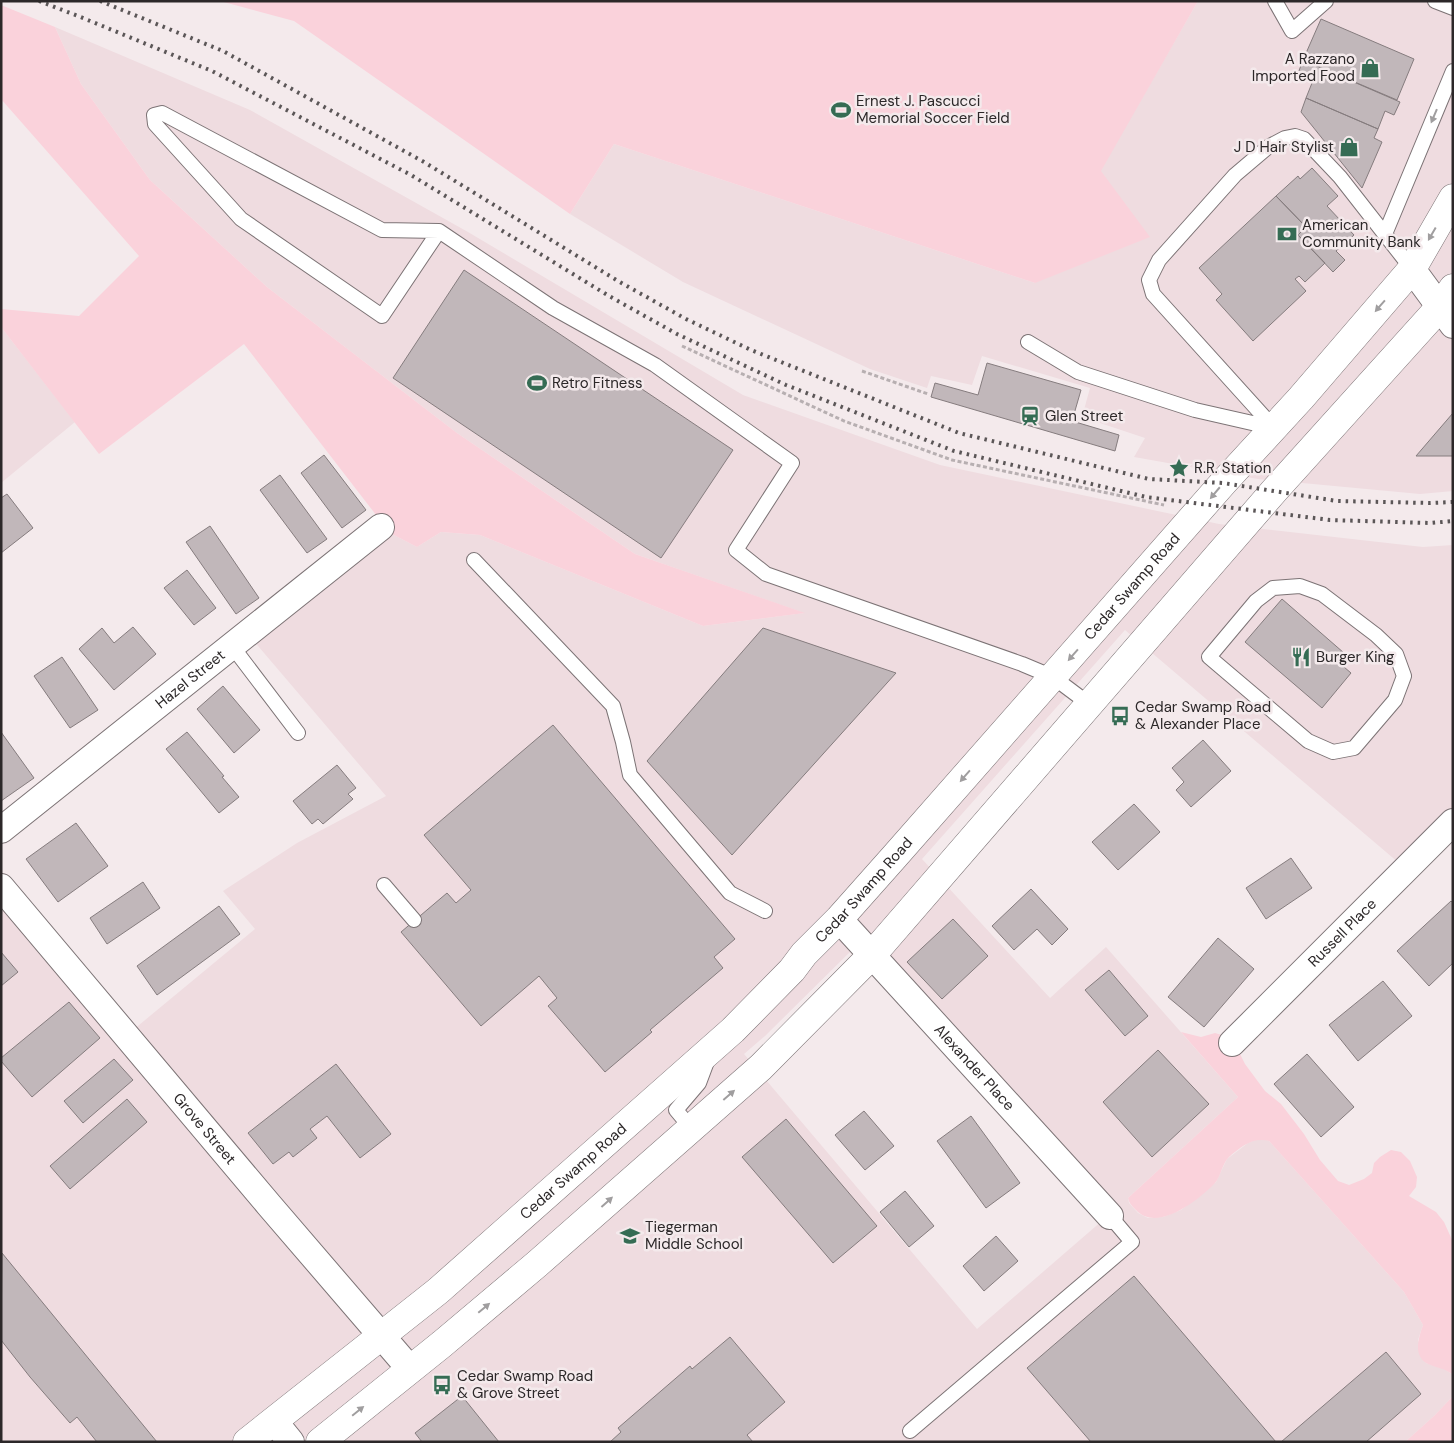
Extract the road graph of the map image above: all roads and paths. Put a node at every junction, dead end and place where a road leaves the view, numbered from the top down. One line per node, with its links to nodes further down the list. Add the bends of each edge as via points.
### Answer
1 (1275, 1): 2 (lane, via 1292,31)
2 (1326, 1)
3 (1435, 1): 4 (lane)
4 (1453, 8)
5 (1453, 71): 8 (lane, one-way to 8)
6 (1453, 198): 9 (main road, one-way to 9)
7 (439, 231): 7 (lane, via 382,316 241,220 156,124 154,115 162,113 382,230); 21 (lane, via 553,308 654,365 792,463 736,550 766,574 913,624)
8 (1385, 234): 9 (lane); 15 (lane, via 1340,177 1304,138 1295,136 1268,147 1235,175 1159,260 1149,280 1152,294)
9 (1412, 269): 10 (street); 15 (main road, Cedar Swamp Road, one-way to 15)
10 (1448, 307): 22 (main road, via 1274,491)
11 (1028, 342): 15 (lane, via 1078,372 1195,410)
12 (682, 346): 16 (path, via 844,421 952,460)
13 (862, 371): 14 (path)
14 (928, 394)
15 (1274, 428): 21 (main road, Cedar Swamp Road, one-way to 21)
16 (1164, 505)
17 (381, 527): 20 (street, Hazel Street)
18 (474, 560): 28 (lane, via 613,706 630,775 730,893)
19 (1376, 635): 19 (lane, via 1322,594 1300,586 1273,588 1256,601 1209,657 1308,741 1332,752 1354,748 1395,700 1404,676 1396,654)
20 (232, 646): 23 (lane); 25 (street, Hazel Street)
21 (1053, 677): 22 (lane); 29 (main road, Cedar Swamp Road, one-way to 29)
22 (1089, 704): 31 (main road)
23 (298, 733)
24 (1453, 822): 32 (street, Russell Place)
25 (1, 830)
26 (384, 885): 30 (lane)
27 (1, 887): 36 (street, Grove Street)
28 (765, 911)
29 (839, 919): 31 (street, Alexander Place); 33 (main road, Cedar Swamp Road)
30 (414, 920)
31 (872, 955): 34 (main road, one-way to 31, via 761,1067); 35 (street, Alexander Place)
32 (1232, 1043)
33 (711, 1049): 34 (lane, via 700,1083 676,1110); 36 (main road, Cedar Swamp Road, via 438,1291)
34 (691, 1128): 37 (main road, one-way to 34, via 537,1264)
35 (1110, 1216): 39 (lane, via 1132,1242)
36 (381, 1336): 37 (street, Grove Street); 38 (main road, Cedar Swamp Road)
37 (410, 1369): 42 (main road, one-way to 37)
38 (274, 1420): 40 (main road, Cedar Swamp Road); 41 (street)
39 (910, 1431)
40 (247, 1442)
41 (291, 1442)
42 (320, 1442)

